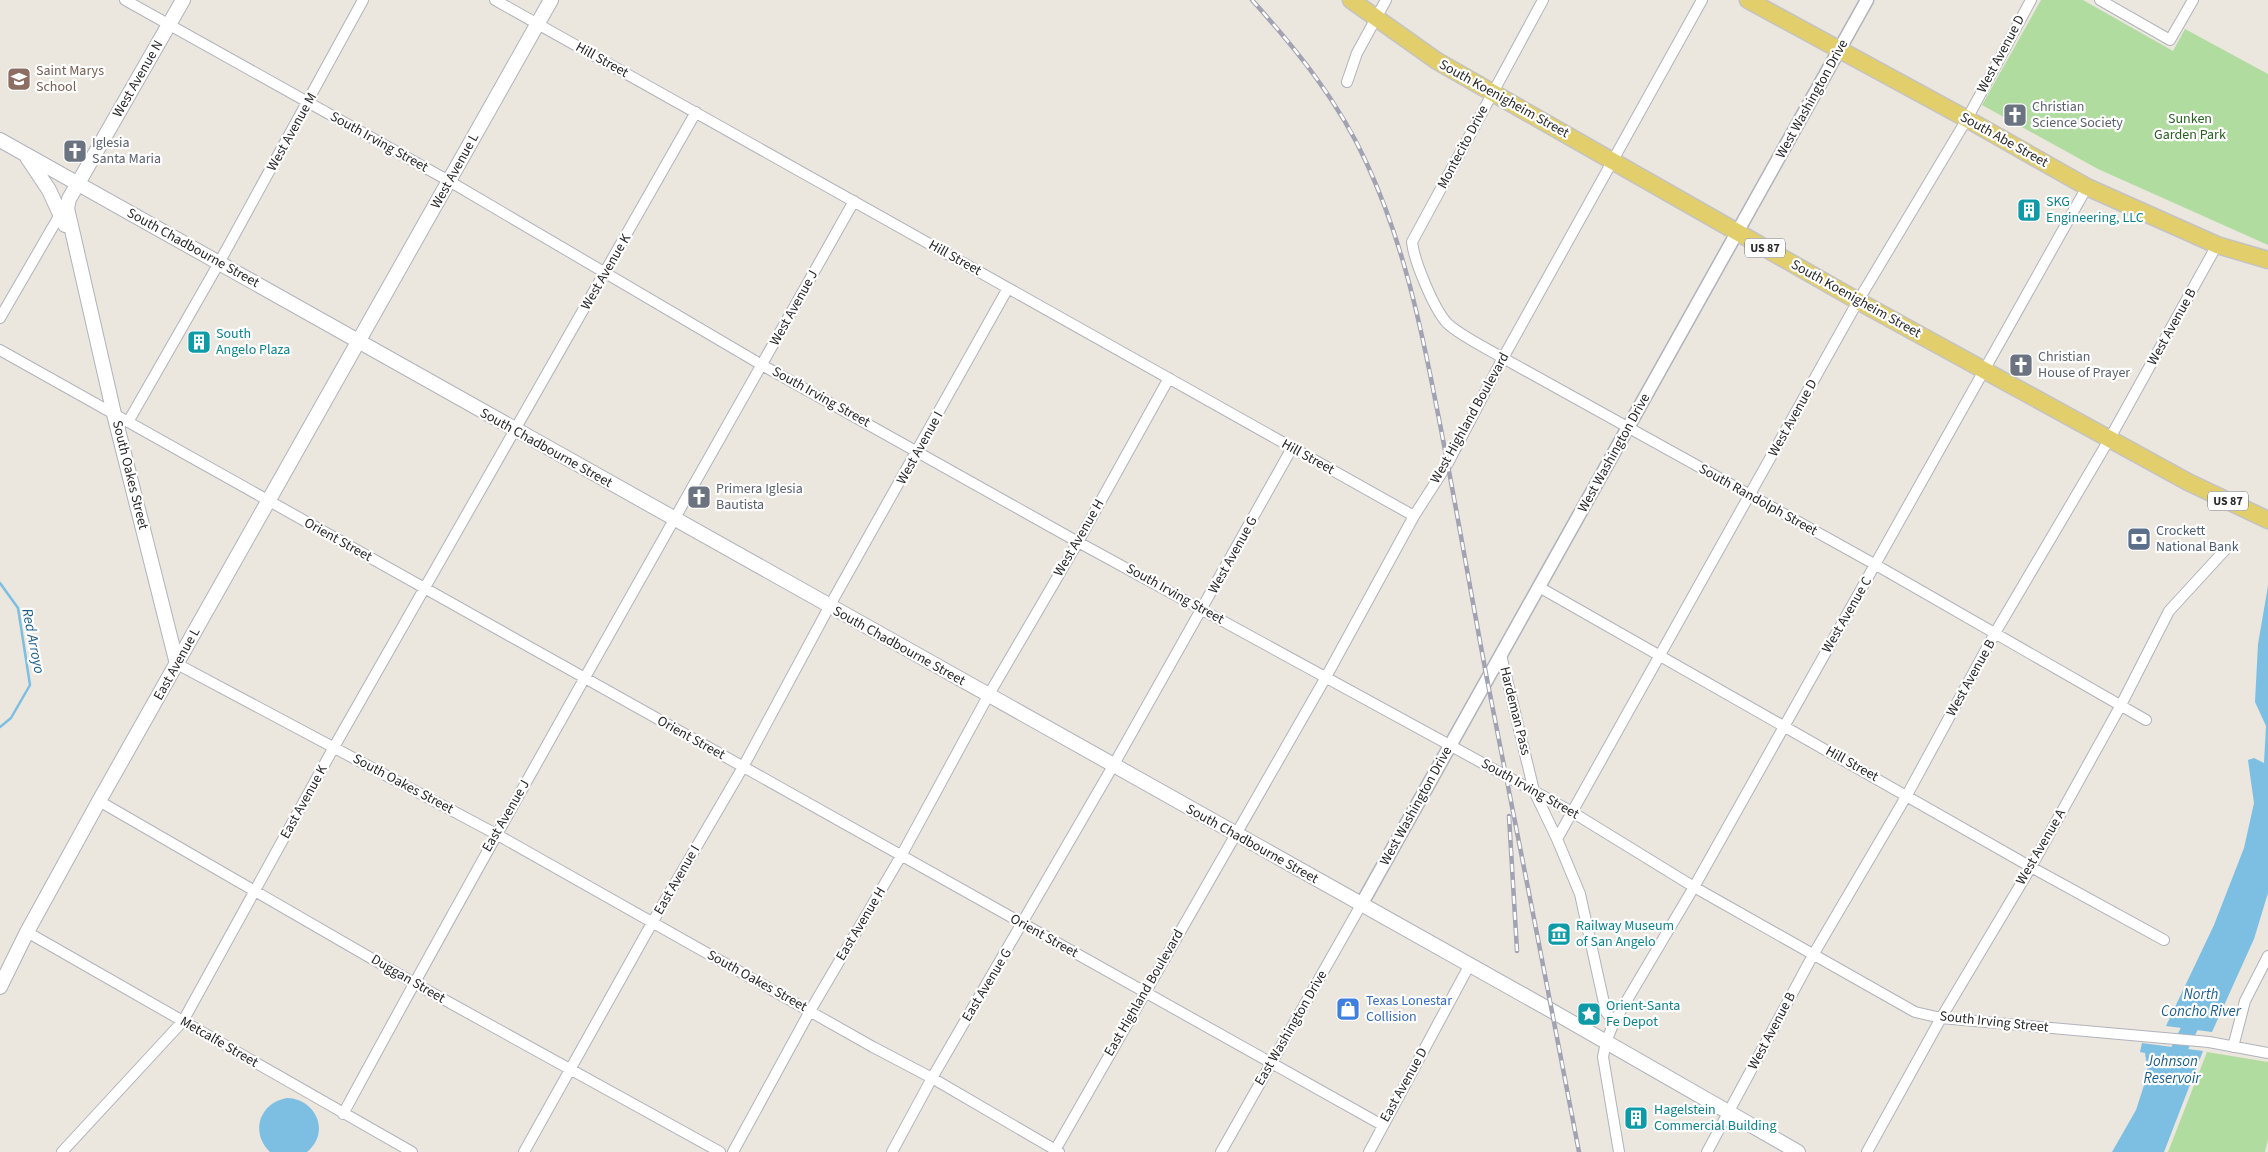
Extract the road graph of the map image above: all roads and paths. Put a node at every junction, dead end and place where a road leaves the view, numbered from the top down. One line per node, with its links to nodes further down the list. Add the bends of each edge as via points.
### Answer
1 (125, 0): 16 (street, South Irving Street)
2 (183, 0): 16 (main road, West Avenue N)
3 (364, 0): 21 (street, West Avenue M)
4 (495, 0): 17 (street, Hill Street)
5 (550, 0): 17 (main road, West Avenue L)
6 (1351, 0): 15 (main road, South Koenigheim Street / US 87)
7 (1386, 0): 15 (street)
8 (1543, 0): 20 (street, Montecito Drive)
9 (1702, 0): 26 (street, West Highland Boulevard)
10 (1748, 0): 18 (main road, South Abe Street)
11 (1867, 0): 18 (street, West Washington Drive)
12 (2031, 0): 23 (street, West Avenue D)
13 (2100, 0): 14 (street, via 2170,40)
14 (2193, 0)
15 (1375, 19): 19 (street, via 1357,53); 20 (main road, South Koenigheim Street / US 87, via 1437,61)
16 (169, 24): 21 (street, South Irving Street); 28 (main road, West Avenue N)
17 (537, 24): 22 (street, Hill Street); 27 (main road, West Avenue L)
18 (1839, 50): 23 (main road, South Abe Street); 33 (street, West Washington Drive)
19 (1347, 82)
20 (1493, 92): 26 (main road, South Koenigheim Street / US 87); 35 (street, Montecito Drive)
21 (308, 102): 27 (street, South Irving Street); 38 (street, West Avenue M)
22 (696, 112): 31 (street, Hill Street); 39 (street, West Avenue K)
23 (1967, 119): 29 (main road, South Abe Street); 41 (street, West Avenue D)
24 (0, 140): 25 (main road, South Chadbourne Street)
25 (26, 154): 28 (main road, South Chadbourne Street); 32 (main road, via 49,190)
26 (1612, 160): 33 (main road, South Koenigheim Street / US 87); 45 (street, West Highland Boulevard)
27 (449, 181): 39 (street, South Irving Street); 43 (main road, West Avenue L)
28 (79, 184): 30 (main road); 38 (main road, South Chadbourne Street)
29 (2087, 187): 36 (main road, South Abe Street); 47 (street, West Avenue C)
30 (69, 199): 32 (street); 34 (main road, South Oakes Street, via 67,208)
31 (854, 201): 40 (street, Hill Street); 46 (street, West Avenue J)
32 (59, 216): 34 (main road); 42 (street)
33 (1737, 232): 41 (main road, South Koenigheim Street / US 87); 51 (street, West Washington Drive)
34 (72, 237): 49 (main road, South Oakes Street)
35 (1412, 242): 45 (street, South Randolph Street, via 1413,253 1439,312 1449,324)
36 (2225, 247): 37 (main road, South Abe Street); 53 (street, West Avenue B)
37 (2268, 260)
38 (219, 262): 43 (main road, South Chadbourne Street); 50 (street, West Avenue M)
39 (605, 273): 46 (street, South Irving Street); 52 (street, West Avenue K)
40 (1008, 288): 48 (street, Hill Street); 55 (street, West Avenue I)
41 (1858, 302): 47 (main road, South Koenigheim Street / US 87); 56 (street, West Avenue D)
42 (0, 318)
43 (358, 342): 52 (main road, South Chadbourne Street); 57 (main road, East Avenue L)
44 (0, 350): 49 (street, Orient Street)
45 (1503, 358): 51 (street, South Randolph Street); 58 (street, West Highland Boulevard, via 1448,463)
46 (762, 365): 55 (street, South Irving Street); 59 (street, West Avenue J)
47 (1986, 370): 53 (main road, South Koenigheim Street / US 87); 63 (street, West Avenue C)
48 (1169, 378): 54 (street, Hill Street); 61 (street, West Avenue H)
49 (114, 414): 50 (street, Orient Street); 71 (main road, South Oakes Street)
50 (128, 422): 57 (street, Orient Street)
51 (1629, 426): 56 (street, South Randolph Street); 64 (street, West Washington Drive)
52 (514, 430): 59 (main road, South Chadbourne Street); 65 (street, East Avenue K)
53 (2110, 438): 60 (main road, South Koenigheim Street / US 87, via 2188,482); 68 (street, West Avenue B)
54 (1292, 448): 58 (street, Hill Street); 67 (street, West Avenue G)
55 (918, 452): 61 (street, South Irving Street); 66 (street, West Avenue I)
56 (1749, 496): 63 (street, South Randolph Street); 70 (street, West Avenue D)
57 (268, 500): 65 (street, Orient Street); 71 (main road, East Avenue L)
58 (1414, 516): 72 (street, West Highland Boulevard)
59 (676, 520): 66 (main road, South Chadbourne Street); 73 (street, East Avenue J)
60 (2268, 520)
61 (1078, 542): 67 (street, South Irving Street); 74 (street, West Avenue H)
62 (2225, 550): 75 (street, West Avenue A, via 2170,611)
63 (1876, 565): 68 (street, South Randolph Street); 77 (street, West Avenue C)
64 (1539, 587): 69 (street, West Washington Drive); 70 (street, Hill Street)
65 (425, 589): 73 (street, Orient Street); 79 (street, East Avenue K)
66 (829, 607): 74 (main road, South Chadbourne Street); 81 (street, East Avenue I)
67 (1202, 609): 72 (street, South Irving Street); 80 (street, West Avenue G)
68 (1995, 633): 75 (street, South Randolph Street); 83 (street, West Avenue B)
69 (1501, 655): 78 (street, West Washington Drive); 82 (street, Hardeman Pass)
70 (1660, 656): 77 (street, Hill Street); 85 (street, West Avenue D)
71 (178, 664): 79 (street, South Oakes Street); 84 (main road, East Avenue L)
72 (1326, 676): 78 (street, South Irving Street); 87 (street, West Highland Boulevard)
73 (585, 678): 81 (street, Orient Street); 86 (street, East Avenue J)
74 (988, 696): 80 (main road, South Chadbourne Street); 89 (street, East Avenue H)
75 (2121, 705): 76 (street, South Randolph Street); 90 (street, West Avenue A)
76 (2146, 720)
77 (1783, 725): 83 (street, Hill Street); 91 (street, West Avenue C)
78 (1450, 746): 82 (street, South Irving Street); 93 (street, West Washington Drive)
79 (334, 747): 86 (street, South Oakes Street); 92 (street, East Avenue K)
80 (1113, 766): 87 (main road, South Chadbourne Street); 95 (street, East Avenue G)
81 (743, 767): 89 (street, Orient Street); 94 (street, East Avenue I)
82 (1534, 790): 85 (street, South Irving Street); 88 (street, Hardeman Pass)
83 (1907, 795): 90 (street, Hill Street); 98 (street, West Avenue B)
84 (99, 801): 92 (street, Duggan Street); 96 (main road, East Avenue L)
85 (1572, 812): 88 (street, West Avenue D); 91 (street, South Irving Street)
86 (496, 834): 94 (street, South Oakes Street); 101 (street, East Avenue J)
87 (1234, 834): 93 (main road, South Chadbourne Street); 103 (street, East Highland Boulevard)
88 (1557, 838): 107 (street, Hardeman Pass, via 1580,894 1606,1012)
89 (901, 856): 95 (street, Orient Street); 104 (street, East Avenue H)
90 (2031, 867): 97 (street, Hill Street); 105 (street, West Avenue A)
91 (1694, 887): 98 (street, South Irving Street); 107 (street, West Avenue C)
92 (256, 890): 101 (street, Duggan Street); 106 (street, East Avenue K)
93 (1361, 905): 100 (main road, South Chadbourne Street); 111 (street, East Washington Drive)
94 (652, 923): 104 (street, South Oakes Street); 112 (street, East Avenue I)
95 (1023, 924): 103 (street, Orient Street); 113 (street, East Avenue G)
96 (27, 932): 102 (main road, East Avenue L); 106 (street, Metcalfe Street)
97 (2164, 940)
98 (1813, 955): 105 (street, South Irving Street, via 1915,1012); 114 (street, West Avenue B)
99 (2268, 956): 109 (street, via 2245,1001)
100 (1469, 966): 108 (main road, South Chadbourne Street); 116 (street, East Avenue D)
101 (414, 983): 112 (street, Duggan Street); 115 (street, East Avenue J)
102 (0, 987)
103 (1145, 992): 111 (street, Orient Street); 117 (street, East Highland Boulevard)
104 (810, 1011): 113 (street, South Oakes Street); 122 (street, East Avenue H)
105 (1941, 1018): 109 (street, South Irving Street, via 2209,1042); 129 (street, West Avenue A)
106 (183, 1021): 115 (street, Metcalfe Street); 118 (street, East Avenue K)
107 (1614, 1022): 108 (street, West Avenue C)
108 (1606, 1042): 114 (main road, South Chadbourne Street); 126 (street, via 1603,1057)
109 (2233, 1047): 110 (street, South Irving Street)
110 (2268, 1053)
111 (1271, 1063): 116 (street, Orient Street); 124 (street, East Washington Drive)
112 (572, 1068): 120 (street, East Avenue I); 121 (street, Duggan Street)
113 (932, 1078): 117 (street, South Oakes Street); 123 (street, East Avenue G)
114 (1729, 1113): 127 (street, West Avenue B); 128 (main road, South Chadbourne Street)
115 (342, 1114): 119 (street, Metcalfe Street)
116 (1382, 1125): 125 (street, East Avenue D)
117 (1056, 1151)
118 (62, 1152)
119 (412, 1152)
120 (524, 1152)
121 (720, 1152)
122 (732, 1152)
123 (892, 1152)
124 (1221, 1152)
125 (1369, 1152)
126 (1619, 1152)
127 (1707, 1152)
128 (1798, 1152)
129 (1867, 1152)

